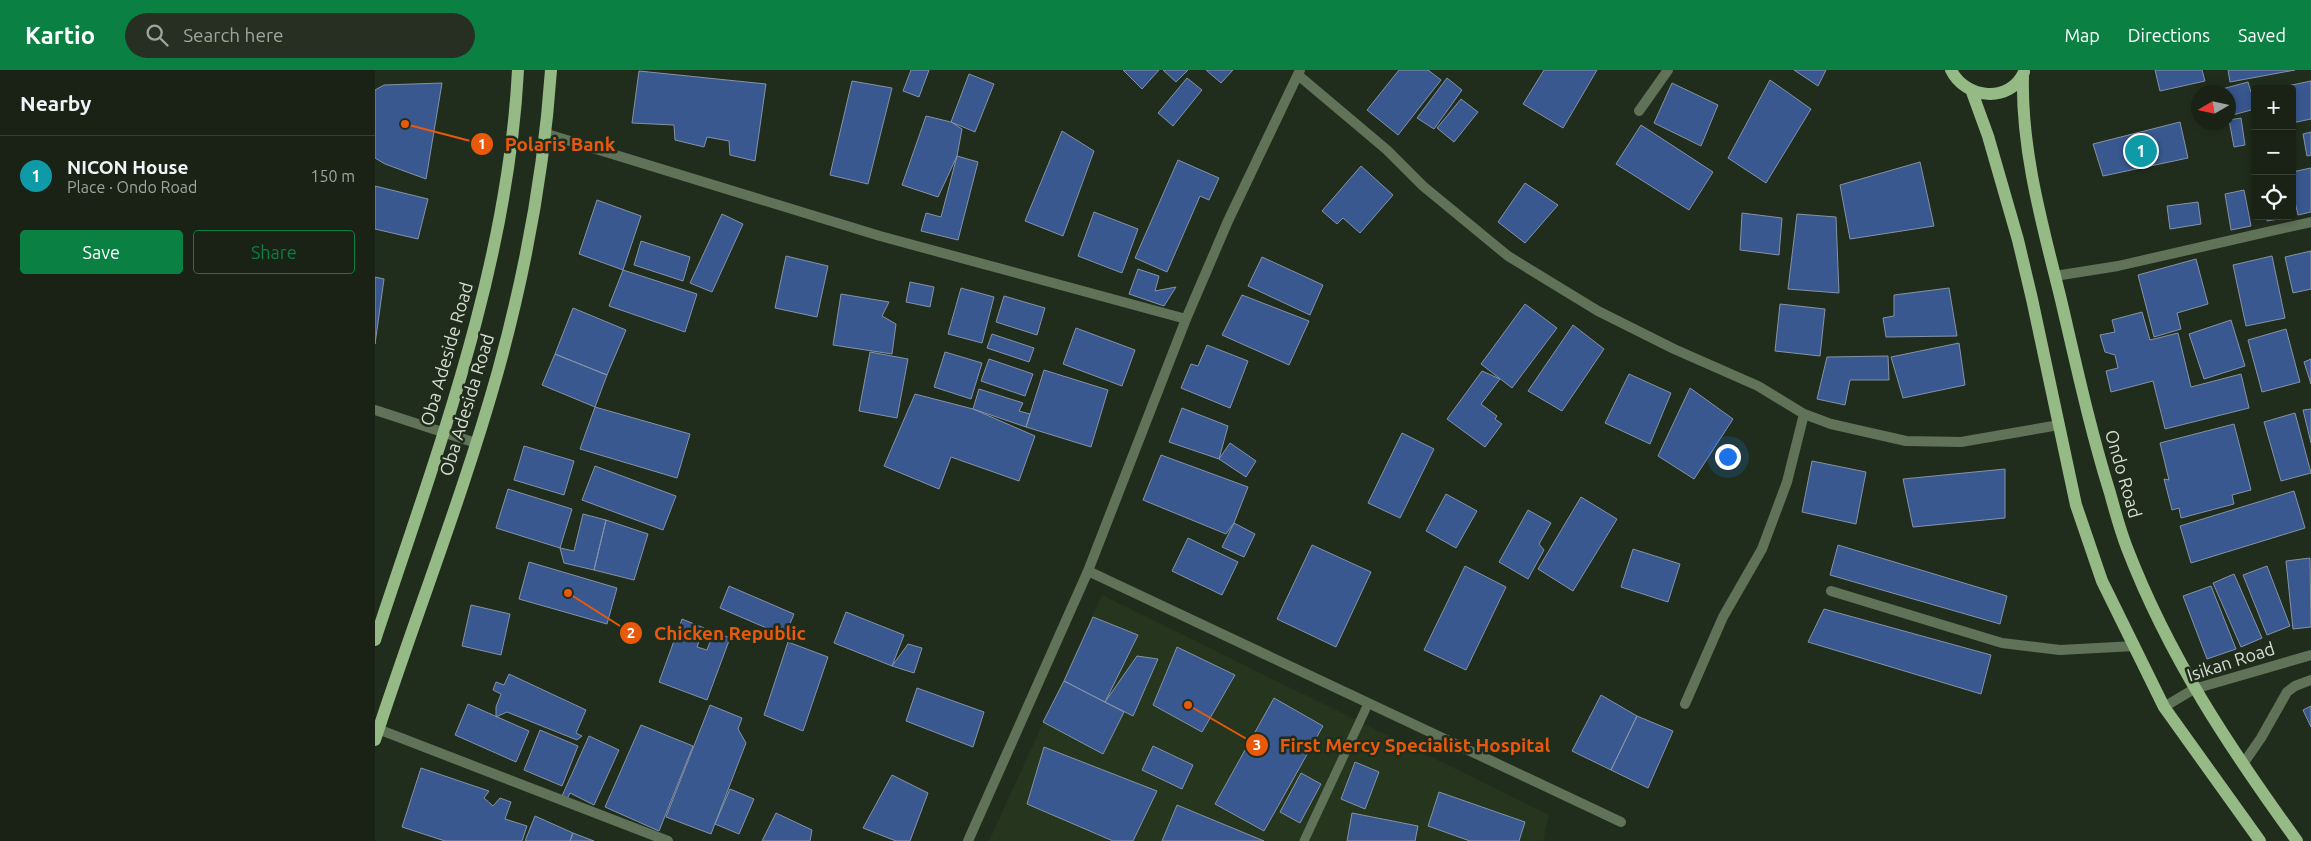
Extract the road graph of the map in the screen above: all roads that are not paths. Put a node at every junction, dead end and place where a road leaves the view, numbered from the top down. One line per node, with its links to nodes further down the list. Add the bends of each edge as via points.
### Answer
1 (518, 70): 16 (main road, Oba Adeside Road, via 505,198 474,329)
2 (551, 70): 9 (main road, Oba Adesida Road)
3 (1668, 70): 8 (street)
4 (1951, 70): 7 (main road)
5 (1299, 72): 12 (street); 14 (street, via 1423,186 1508,256 1598,311 1758,386)
6 (2024, 73): 7 (main road, via 2013,86 2000,93); 11 (main road, Ondo Road, via 2022,107 2032,173)
7 (1972, 92): 15 (main road, via 2018,240)
8 (1639, 111)
9 (547, 134): 12 (street, via 881,236); 17 (main road, Oba Adesida Road, via 517,294)
10 (2311, 222): 11 (street, via 2118,266)
11 (2055, 276): 24 (main road, Ondo Road, via 2096,448 2126,546 2157,618)
12 (1186, 319): 18 (street)
13 (375, 410): 16 (street)
14 (1804, 414): 15 (street, via 1831,424 1906,441 1961,442); 26 (street, via 1787,482 1763,549 1723,617)
15 (2059, 425): 21 (main road, via 2076,505 2102,581)
16 (444, 432): 17 (street); 20 (main road, Oba Adeside Road)
17 (476, 443): 28 (main road, Oba Adesida Road)
18 (1088, 572): 25 (street); 32 (street)
19 (1831, 591): 21 (street, via 2002,643 2061,650)
20 (375, 640)
21 (2135, 646): 27 (main road)
22 (2311, 655): 24 (street, Isikan Road)
23 (2311, 680): 29 (street, via 2287,692)
24 (2194, 689): 27 (street, Isikan Road); 29 (main road, Ondo Road)
25 (1368, 704): 30 (street); 33 (lane)
26 (1685, 704)
27 (2164, 706): 34 (main road)
28 (376, 732): 31 (street)
29 (2243, 764): 35 (main road, Ondo Road)
30 (1621, 822)
31 (668, 841)
32 (968, 841)
33 (1304, 841)
34 (2259, 841)
35 (2297, 841)

